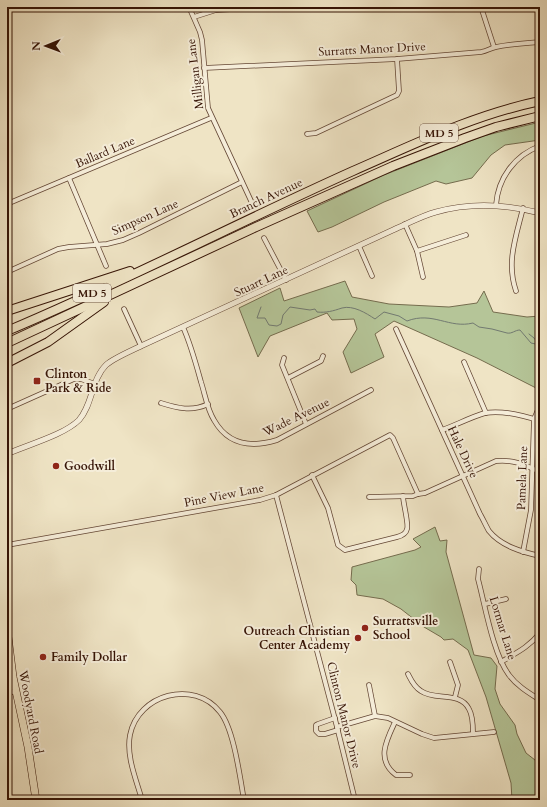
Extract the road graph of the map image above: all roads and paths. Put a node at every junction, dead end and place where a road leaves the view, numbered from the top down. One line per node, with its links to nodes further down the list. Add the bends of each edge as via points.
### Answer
1 (189, 7): 5 (street, Milligan Lane)
2 (267, 7): 4 (street)
3 (481, 7): 7 (street)
4 (229, 8): 5 (street)
5 (194, 18): 9 (street, Milligan Lane, via 202,40)
6 (540, 42): 7 (street, Surratts Manor Drive)
7 (494, 47): 8 (street, Surratts Manor Drive, via 481,52)
8 (397, 59): 9 (street, Surratts Manor Drive); 13 (street, via 397,95 316,133)
9 (204, 68): 12 (street, Milligan Lane, via 206,101)
10 (540, 101): 28 (highway, Branch Avenue / MD 5, via 475,118 436,134)
11 (540, 116): 34 (highway, Branch Avenue / MD 5, via 496,127 435,149 256,227)
12 (211, 118): 15 (street, Ballard Lane); 16 (street, Milligan Lane)
13 (307, 134)
14 (540, 146): 19 (street, via 528,152 508,170 499,186)
15 (69, 178): 18 (street, Ballard Lane); 25 (street)
16 (242, 182): 17 (street, Milligan Lane); 25 (street, Simpson Lane, via 134,235 113,243)
17 (252, 203)
18 (7, 204)
19 (496, 205): 20 (street, Stuart Lane); 22 (street, Stuart Lane, via 456,207 435,212)
20 (523, 208): 21 (street, Stuart Lane); 35 (street, via 511,266)
21 (540, 213)
22 (406, 224): 26 (street, Stuart Lane); 27 (street)
23 (466, 235): 27 (street)
24 (264, 238): 33 (street)
25 (97, 245): 29 (street); 30 (street, Simpson Lane, via 58,249)
26 (359, 246): 31 (street); 33 (street, Stuart Lane)
27 (417, 251): 32 (street)
28 (176, 254): 37 (highway, via 129,272); 40 (highway, Branch Avenue / MD 5)
29 (106, 266)
30 (7, 272)
31 (372, 276)
32 (423, 277)
33 (286, 280): 38 (street, Stuart Lane)
34 (136, 284): 41 (highway, Branch Avenue / MD 5); 46 (highway, via 106,300 48,342)
35 (516, 292)
36 (124, 309): 42 (street)
37 (7, 310)
38 (183, 327): 42 (street, Stuart Lane); 51 (street, Wade Avenue)
39 (396, 329): 58 (street, Hale Drive)
40 (7, 331)
41 (7, 343)
42 (142, 346): 48 (street, Stuart Lane, via 109,363)
43 (323, 356): 47 (street, via 321,361)
44 (284, 358): 47 (street, via 282,365)
45 (464, 362): 54 (street)
46 (7, 363)
47 (288, 378): 57 (street)
48 (95, 384): 53 (street, via 74,379); 59 (street, Stuart Lane, via 85,412 75,423)
49 (371, 390): 57 (street, Wade Avenue)
50 (161, 403): 51 (street, via 190,409)
51 (208, 404): 57 (street, Wade Avenue, via 213,419 223,432 236,441 250,445 277,440)
52 (540, 405): 55 (street, Pamela Lane)
53 (7, 409)
54 (486, 413): 55 (street, via 514,414); 58 (street)
55 (534, 419): 56 (street); 60 (street, Pamela Lane)
56 (540, 421)
57 (306, 424)
58 (442, 430): 63 (street, Hale Drive)
59 (7, 454)
60 (533, 469): 61 (street); 63 (street, via 505,460 496,461); 69 (street, Pamela Lane, via 531,510)
61 (540, 472)
62 (312, 475): 64 (street, Pine View Lane, via 391,435); 65 (street, Pine View Lane); 66 (street, via 328,508 338,545 345,550 404,533 408,526)
63 (464, 476): 64 (street); 69 (street, Hale Drive, via 489,530 506,544)
64 (418, 494): 66 (street)
65 (276, 495): 68 (street, Pine View Lane, via 255,501); 85 (street, Clinton Manor Drive)
66 (403, 496): 67 (street)
67 (369, 497)
68 (7, 545)
69 (523, 552): 70 (street, Hale Drive)
70 (540, 556)
71 (478, 569): 73 (street, Lormar Lane)
72 (506, 599): 73 (street)
73 (485, 604): 77 (street, Lormar Lane)
74 (7, 629): 80 (main road, Woodyard Road)
75 (540, 633): 77 (street, via 519,653)
76 (450, 662): 82 (street, via 458,685)
77 (501, 662): 83 (street, Lormar Lane, via 517,684)
78 (408, 674): 82 (street, via 415,686 426,694)
79 (369, 685): 84 (street)
80 (16, 692): 81 (street); 91 (main road, Woodyard Road)
81 (7, 693)
82 (455, 698): 89 (street, via 469,708)
83 (540, 700)
84 (375, 716): 86 (street); 87 (street)
85 (335, 718): 87 (street, Clinton Manor Drive); 87 (street, via 316,725 316,731 323,734)
86 (395, 722): 89 (street, via 434,738); 90 (street, via 385,744 385,761 396,775)
87 (338, 728): 94 (street, Clinton Manor Drive)
88 (494, 732): 89 (street)
89 (473, 733)
90 (410, 775)
91 (36, 800)
92 (142, 800): 93 (street, via 130,754 132,727 138,715 149,704 160,698 179,694 202,698 215,707 224,718 232,741)
93 (244, 800)
94 (355, 800)

